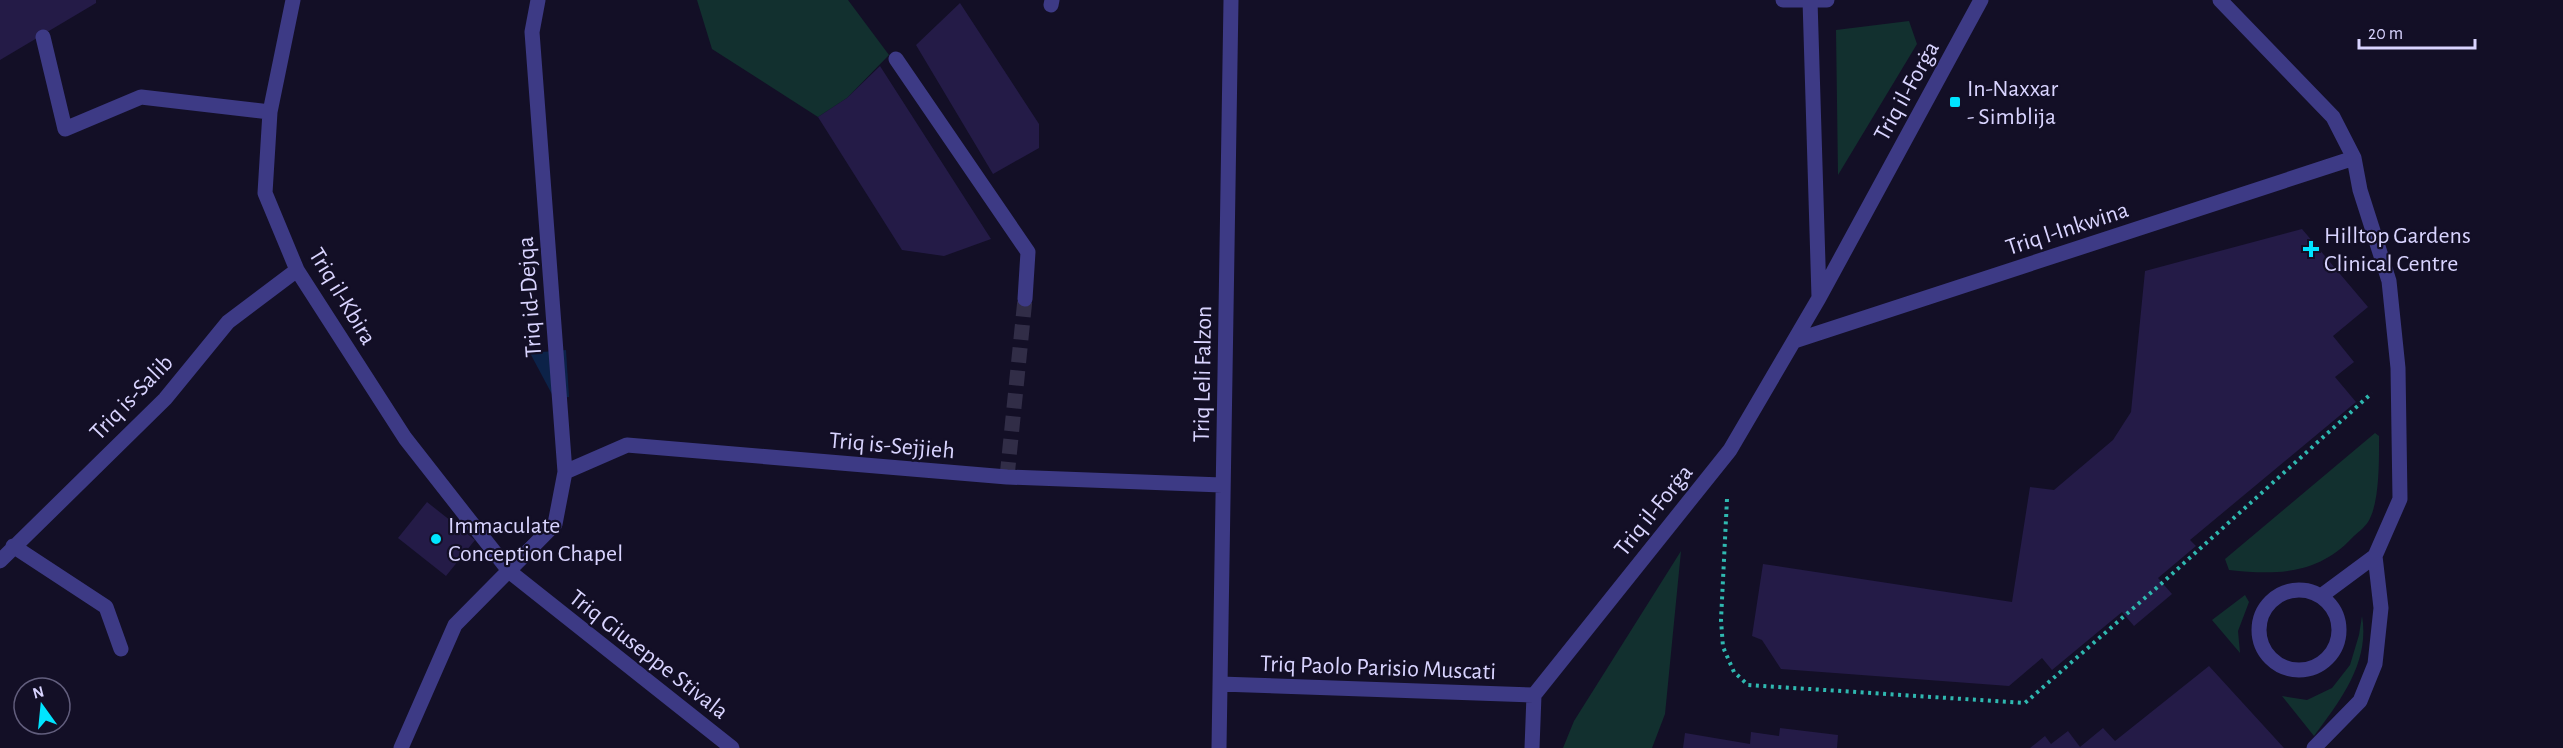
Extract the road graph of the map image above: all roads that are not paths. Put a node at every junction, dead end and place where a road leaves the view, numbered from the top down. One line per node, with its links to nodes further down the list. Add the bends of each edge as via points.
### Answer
1 (293, 0): 11 (street, Triq il-Kbira)
2 (538, 0): 17 (street, Triq id-Dejqa, via 532,32)
3 (1232, 0): 18 (street, Triq Leli Falzon)
4 (1784, 0): 5 (street)
5 (1810, 0): 6 (street); 14 (street)
6 (1827, 0)
7 (1981, 0): 14 (street, Triq il-Forġa)
8 (2220, 0): 12 (street, via 2333,117)
9 (43, 38): 11 (street, via 65,129 141,97)
10 (896, 59): 15 (street, via 1028,252)
11 (270, 112): 13 (street, Triq il-Kbira, via 266,193)
12 (2354, 158): 16 (street, Triq l-Inkwina); 20 (street, via 2389,281 2398,368 2400,499)
13 (297, 270): 19 (street, Triq is-Salib, via 228,322 165,399); 22 (street, Triq il-Kbira, via 405,438)
14 (1819, 298): 16 (street, Triq il-Forġa)
15 (1025, 299)
16 (1794, 341): 26 (street, Triq il-Forġa, via 1730,450)
17 (565, 472): 18 (street, Triq is-Sejjieh, via 627,445 1007,477); 22 (street, Triq id-Dejqa, via 555,525)
18 (1222, 485): 25 (street, Triq Leli Falzon)
19 (13, 546): 21 (street, Triq is-Salib); 24 (street, via 106,607)
20 (2375, 556): 23 (street); 31 (street, via 2381,608 2375,664 2360,700)
21 (0, 561)
22 (510, 572): 27 (street, Triq id-Dejqa, via 455,625); 28 (street, Triq Giuseppe Stivala)
23 (2321, 596): 23 (street, via 2337,616 2340,629 2330,655 2307,669 2280,665 2262,645 2260,620 2265,608 2284,593 2309,591)
24 (121, 649)
25 (1220, 684): 26 (street, Triq Paolo Parisio Muscati); 29 (street, Triq Leli Falzon)
26 (1534, 695): 30 (street)
27 (401, 748)
28 (732, 748)
29 (1219, 748)
30 (1532, 748)
31 (2314, 748)

